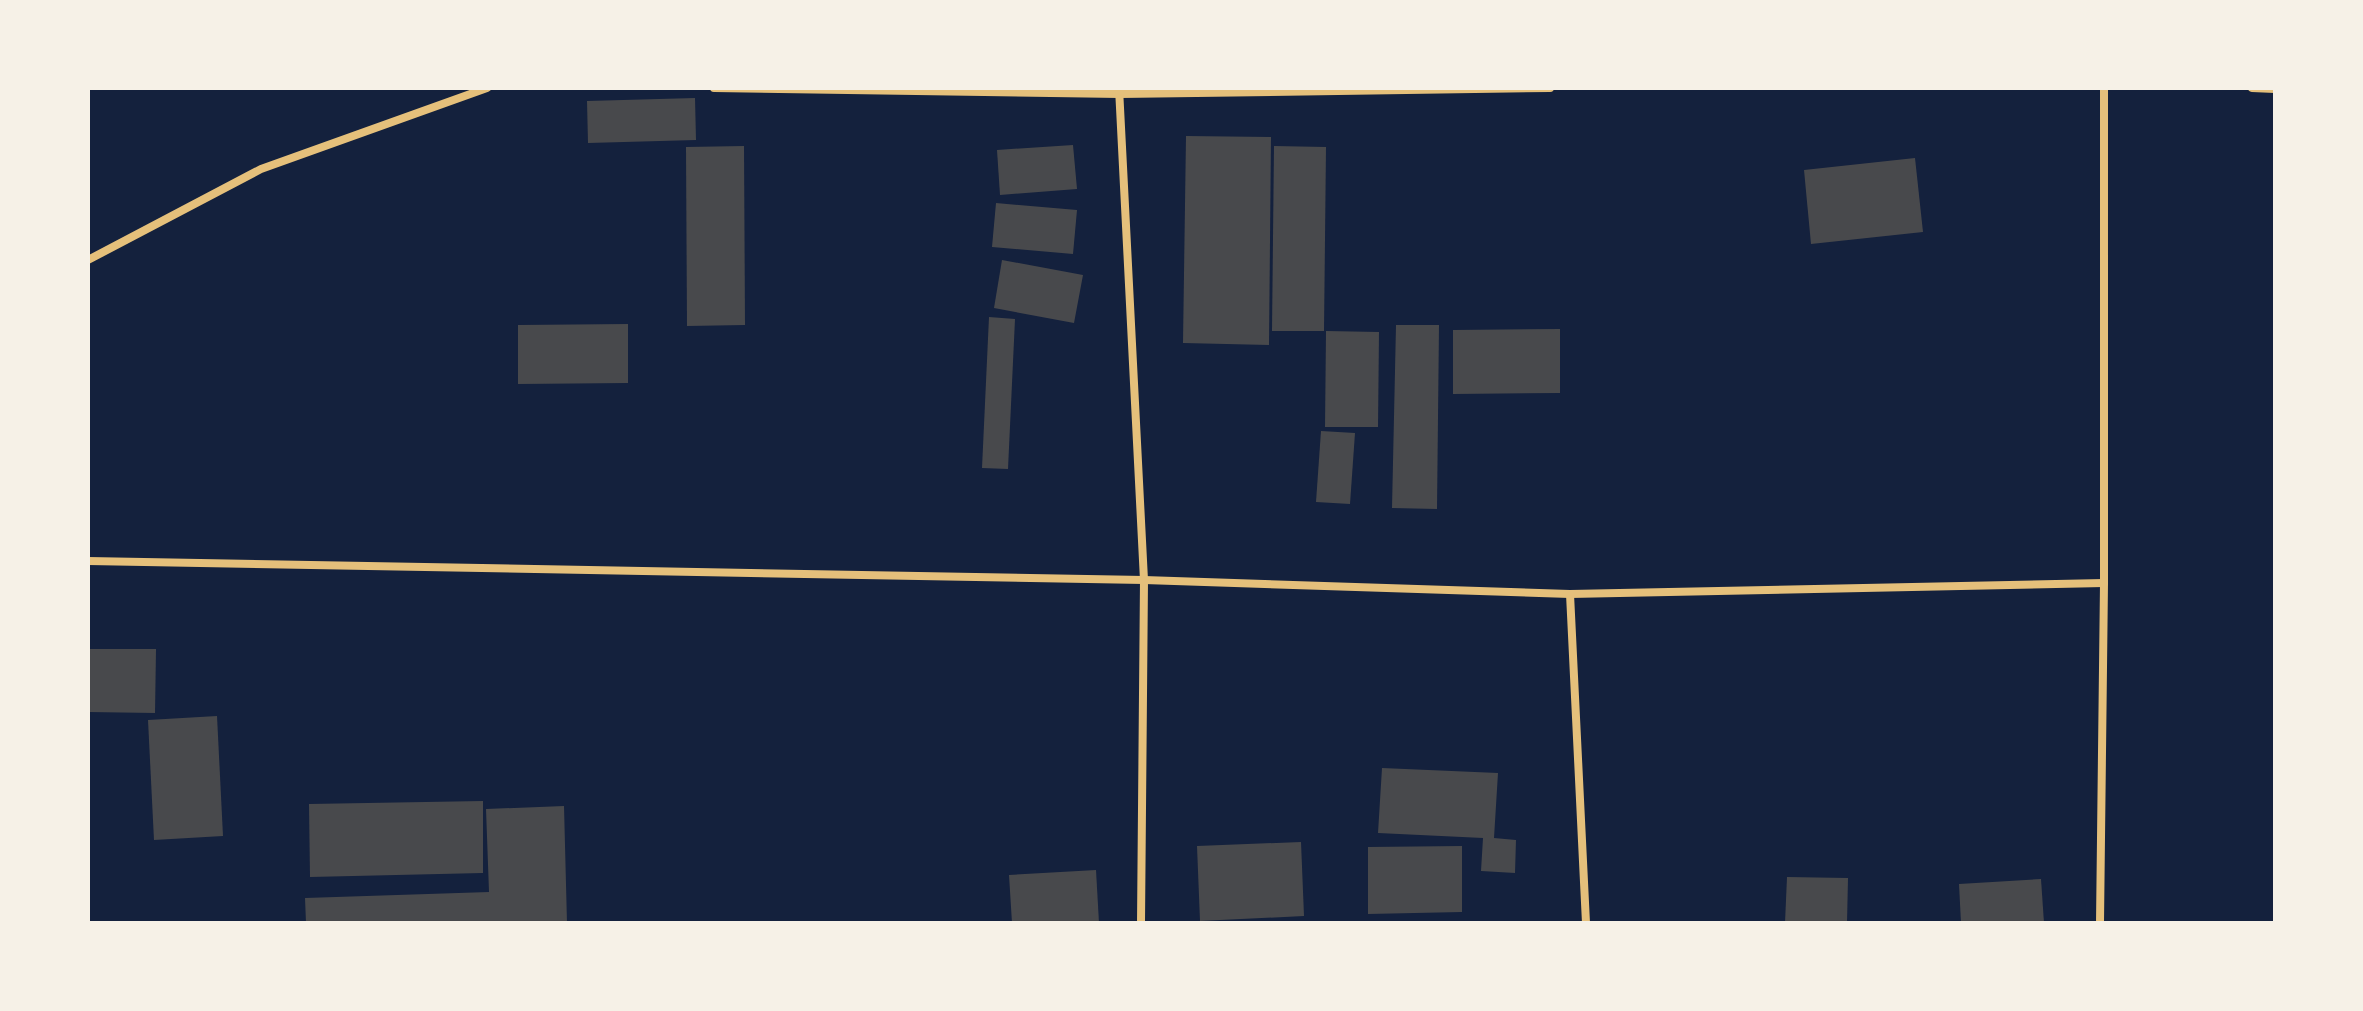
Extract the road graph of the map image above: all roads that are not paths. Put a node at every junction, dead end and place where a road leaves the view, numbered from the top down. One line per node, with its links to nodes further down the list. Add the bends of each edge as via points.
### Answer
1 (487, 88): 8 (street, via 261,169)
2 (714, 88): 7 (street)
3 (1550, 88): 7 (street)
4 (2104, 88): 11 (street)
5 (2252, 88): 6 (street)
6 (2275, 89)
7 (1120, 91): 10 (street)
8 (88, 260)
9 (88, 561): 10 (street)
10 (1144, 580): 12 (street); 13 (street)
11 (2104, 583): 12 (street); 15 (street)
12 (1570, 594): 14 (street)
13 (1141, 923)
14 (1586, 923)
15 (2100, 923)

